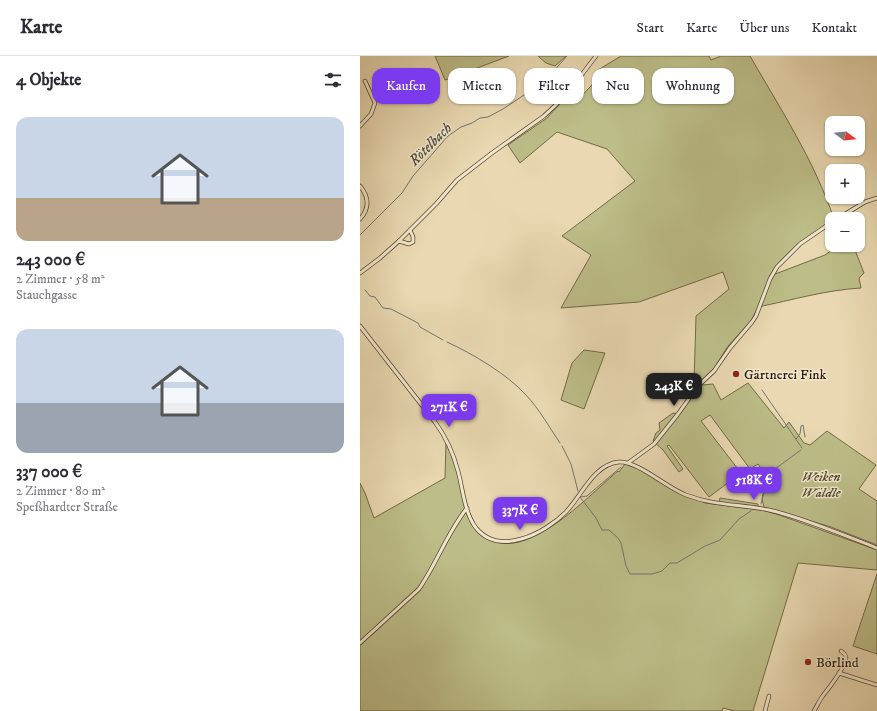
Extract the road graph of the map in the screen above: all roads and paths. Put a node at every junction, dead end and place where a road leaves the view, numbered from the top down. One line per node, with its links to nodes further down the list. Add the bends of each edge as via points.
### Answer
1 (596, 56): 9 (street, via 560,101 544,116 457,180)
2 (365, 81): 3 (street, via 375,103 371,114)
3 (360, 126)
4 (360, 186): 7 (street, via 368,202 367,210)
5 (877, 198): 6 (street)
6 (849, 212)
7 (360, 219)
8 (825, 227): 13 (street, via 800,244 777,267 752,322 714,371 698,386 654,444)
9 (410, 230): 10 (street); 10 (street, via 413,242 409,244)
10 (399, 241): 11 (street)
11 (360, 273)
12 (360, 327): 14 (street, via 444,435 454,457)
13 (628, 463): 14 (street, via 612,463 597,472 555,522 520,539 503,542 488,538 471,520); 15 (street, via 639,467 675,490 697,499 775,512)
14 (467, 508): 16 (street, via 440,549 419,589)
15 (877, 548)
16 (360, 642)
17 (841, 651): 18 (street, via 846,661)
18 (839, 673): 19 (street); 22 (street)
19 (877, 685)
20 (769, 696): 21 (street)
21 (765, 711)
22 (814, 711)

